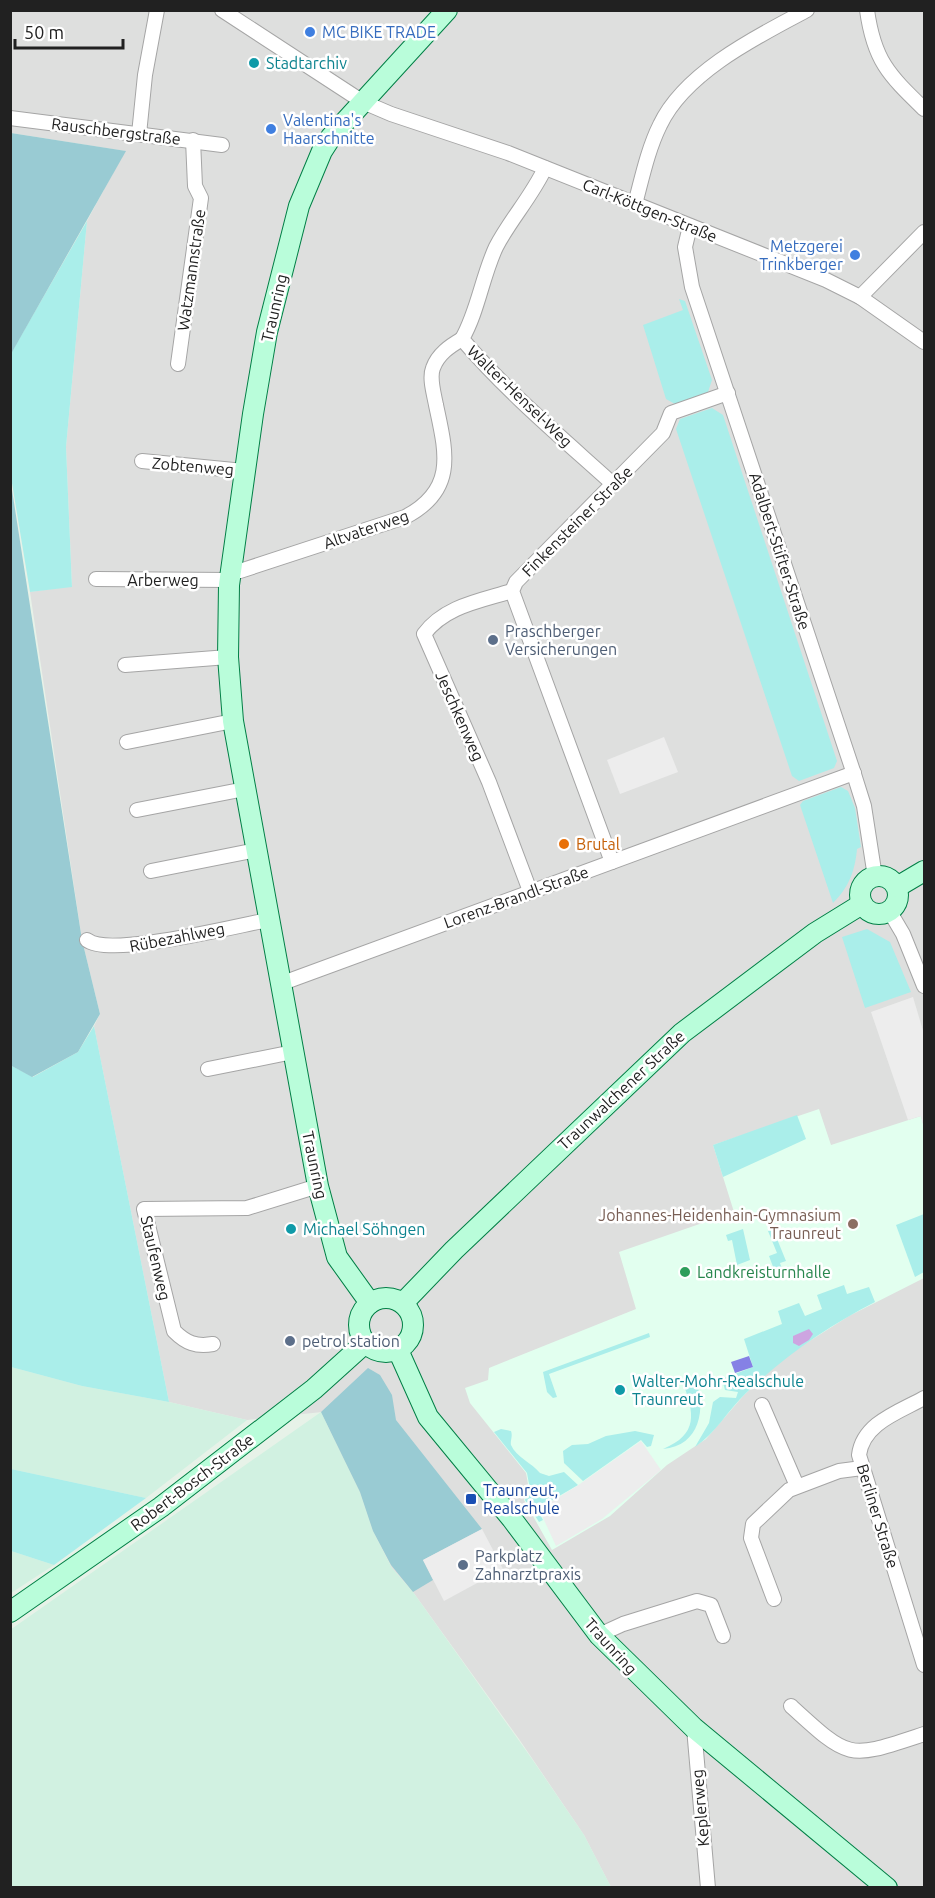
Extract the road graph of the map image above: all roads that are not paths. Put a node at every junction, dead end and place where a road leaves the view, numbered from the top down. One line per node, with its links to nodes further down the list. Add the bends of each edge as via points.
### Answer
1 (157, 10): 9 (street)
2 (222, 10): 6 (street, Carl-Köttgen-Straße)
3 (447, 10): 6 (street, Traunring)
4 (807, 10): 13 (street, via 736,50 695,81 672,105 654,140)
5 (867, 10): 7 (street, via 876,53 884,68)
6 (363, 102): 12 (street, Carl-Köttgen-Straße); 22 (street, Traunring, via 322,152 299,206 267,332)
7 (924, 109)
8 (10, 118): 9 (street, Rauschbergstraße)
9 (139, 134): 10 (street, Rauschbergstraße)
10 (193, 140): 11 (street, Rauschbergstraße); 19 (street, Watzmannstraße, via 195,186 201,198)
11 (222, 145)
12 (545, 168): 13 (street, Carl-Köttgen-Straße); 17 (street, Walter-Hensel-Weg, via 497,246 471,324)
13 (635, 204): 14 (street, Carl-Köttgen-Straße)
14 (690, 226): 16 (street, Carl-Köttgen-Straße); 20 (street, Adalbert-Stifter-Straße, via 686,263)
15 (924, 232): 16 (street)
16 (860, 297): 18 (street, Carl-Köttgen-Straße)
17 (462, 339): 23 (street, Walter-Hensel-Weg, via 531,410); 24 (street, Altvaterweg, via 444,352 432,369 446,461 438,488 424,505 405,517)
18 (924, 342)
19 (178, 364)
20 (728, 393): 23 (street, Finkensteiner Straße, via 671,413 663,433); 31 (street, Adalbert-Stifter-Straße)
21 (142, 461): 22 (street, Zobtenweg)
22 (244, 471): 24 (street, Traunring)
23 (614, 485): 26 (street, Finkensteiner Straße, via 516,582)
24 (230, 575): 25 (street, Arberweg); 27 (street, Traunring)
25 (96, 579)
26 (512, 591): 35 (street, Finkensteiner Straße); 40 (street, Jeschkenweg, via 446,612 424,634)
27 (228, 657): 28 (street); 29 (street, Traunring)
28 (125, 665)
29 (233, 721): 30 (street); 32 (street, Traunring)
30 (126, 742)
31 (854, 773): 35 (street, Lorenz-Brandl-Straße); 38 (street, Adalbert-Stifter-Straße, via 864,806)
32 (245, 789): 33 (street); 34 (street, Traunring)
33 (137, 810)
34 (256, 850): 36 (street); 43 (street, Traunring)
35 (612, 862): 40 (street, Lorenz-Brandl-Straße)
36 (151, 871)
37 (924, 871): 39 (street)
38 (875, 877): 39 (street, via 888,878); 41 (street, via 862,887)
39 (897, 887): 42 (street, via 898,898)
40 (530, 891): 45 (street, Lorenz-Brandl-Straße)
41 (862, 904): 42 (street, via 871,913); 51 (street, Traunwalchener Straße, via 814,933 682,1033 547,1159)
42 (890, 912): 46 (street)
43 (268, 920): 44 (street, Rübezahlweg, via 122,947); 45 (street, Traunring)
44 (87, 940)
45 (280, 984): 47 (street, Traunring)
46 (924, 986)
47 (293, 1052): 48 (street); 49 (street, Traunring)
48 (208, 1069)
49 (318, 1186): 50 (street, Traunring, via 337,1257); 53 (street, Staufenweg, via 247,1208 144,1209 174,1331 185,1342)
50 (370, 1303): 51 (street, via 389,1298); 52 (street, via 359,1321)
51 (403, 1303): 54 (street, via 412,1317 413,1328 407,1343)
52 (365, 1342): 54 (street, via 381,1352); 60 (street, Robert-Bosch-Straße, via 314,1389 171,1500)
53 (213, 1344)
54 (398, 1350): 61 (street, Traunring, via 428,1417 512,1519)
55 (924, 1398): 57 (street, Berliner Straße, via 878,1423 866,1434 861,1444)
56 (762, 1405): 58 (street)
57 (862, 1468): 58 (street, via 839,1471); 63 (street, Berliner Straße)
58 (797, 1486): 59 (street, via 770,1505 753,1524 751,1538)
59 (774, 1599)
60 (10, 1612)
61 (599, 1635): 62 (street, via 697,1601 711,1605); 65 (street, Traunring)
62 (723, 1636)
63 (924, 1665)
64 (791, 1706): 66 (street, via 827,1739 852,1752 875,1751)
65 (694, 1728): 67 (street, Keplerweg); 68 (street, Traunring)
66 (924, 1734)
67 (708, 1887)
68 (887, 1887)

